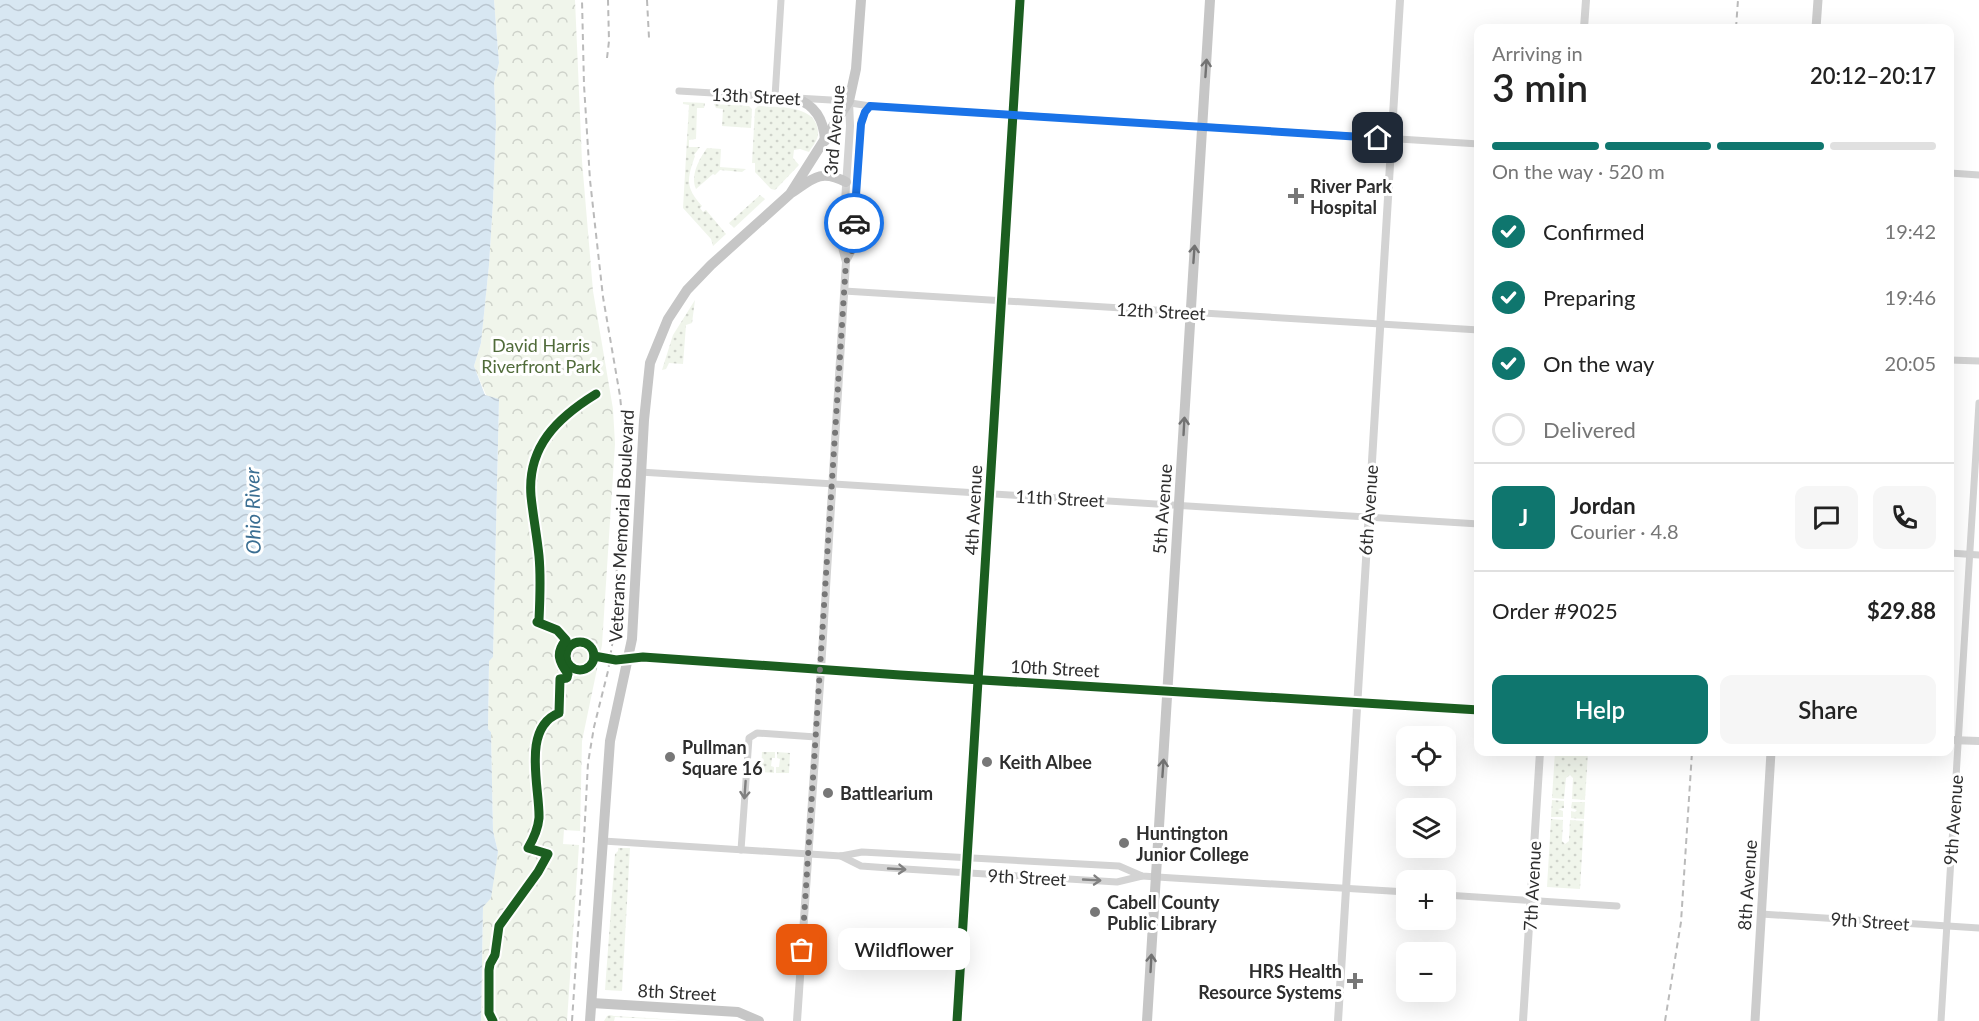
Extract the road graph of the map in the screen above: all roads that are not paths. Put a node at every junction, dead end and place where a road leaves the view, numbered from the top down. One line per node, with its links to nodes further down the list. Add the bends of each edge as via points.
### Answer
1 (781, 0): 11 (street)
2 (861, 0): 13 (main road, 3rd Avenue)
3 (1020, 0): 15 (street, 4th Avenue)
4 (1210, 0): 16 (main road, 5th Avenue, one-way to 4)
5 (1400, 0): 17 (street, 6th Avenue)
6 (1586, 0): 8 (street)
7 (1818, 0): 9 (main road)
8 (1584, 24)
9 (1816, 24)
10 (679, 91): 11 (street, 13th Street)
11 (775, 97): 12 (street, 13th Street)
12 (795, 98): 13 (street, 13th Street); 18 (main road, via 814,109)
13 (849, 102): 14 (street, 13th Street); 18 (main road, Veterans Memorial Boulevard); 22 (street, 3rd Avenue)
14 (870, 106): 15 (street, 13th Street); 24 (street, 3rd Avenue, via 861,120 853,249)
15 (1013, 115): 16 (street, 13th Street); 26 (street, 4th Avenue)
16 (1202, 127): 17 (street, 13th Street); 27 (main road, 5th Avenue, one-way to 16)
17 (1391, 139): 19 (street, 13th Street); 28 (street, 6th Avenue)
18 (825, 141): 23 (main road, Veterans Memorial Boulevard)
19 (1474, 144)
20 (1954, 173): 21 (street)
21 (1979, 175)
22 (846, 182): 23 (main road, via 833,176 818,176); 24 (street, 3rd Avenue, via 842,248)
23 (790, 194): 34 (main road, Veterans Memorial Boulevard, via 702,274 668,320 648,371)
24 (846, 262): 25 (street, 3rd Avenue)
25 (844, 291): 26 (street, 12th Street); 35 (street, 3rd Avenue)
26 (1002, 301): 27 (street, 12th Street); 36 (street, 4th Avenue)
27 (1191, 313): 28 (street, 12th Street); 37 (main road, 5th Avenue, one-way to 27)
28 (1380, 324): 29 (street, 12th Street); 38 (street, 6th Avenue)
29 (1474, 330)
30 (1954, 360): 31 (street)
31 (1979, 361)
32 (1979, 403): 33 (street, 9th Avenue)
33 (1978, 445): 41 (street, 9th Avenue)
34 (640, 472): 35 (street, 11th Street); 43 (main road, Veterans Memorial Boulevard)
35 (832, 485): 36 (street, 11th Street); 44 (street, 3rd Avenue)
36 (990, 494): 37 (street, 11th Street); 45 (street, 4th Avenue)
37 (1179, 506): 38 (street, 11th Street); 46 (main road, 5th Avenue)
38 (1368, 517): 39 (street, 11th Street); 47 (street, 6th Avenue)
39 (1474, 524)
40 (1954, 553): 41 (street)
41 (1970, 555): 42 (street); 50 (street, 9th Avenue)
42 (1979, 555)
43 (628, 659): 44 (street, 10th Street); 55 (main road, Veterans Memorial Boulevard, via 610,741)
44 (821, 669): 45 (street, 10th Street); 49 (street, 3rd Avenue)
45 (979, 680): 46 (street, 10th Street); 59 (street, 4th Avenue)
46 (1168, 691): 47 (street, 10th Street); 62 (main road, 5th Avenue, one-way to 46)
47 (1357, 703): 48 (street, 10th Street); 63 (street, 6th Avenue)
48 (1474, 710)
49 (816, 737): 56 (street, one-way to 56, via 757,733 749,738); 57 (street, 3rd Avenue)
50 (1954, 740): 51 (street)
51 (1979, 741)
52 (1540, 756): 66 (street, 7th Avenue)
53 (1772, 756): 68 (main road, 8th Avenue)
54 (1953, 756): 69 (street, 9th Avenue)
55 (603, 841): 56 (street, 9th Street); 71 (main road, Veterans Memorial Boulevard)
56 (741, 850): 57 (street, 9th Street)
57 (809, 854): 58 (street, 9th Street); 74 (street, 3rd Avenue)
58 (841, 856): 59 (street, 9th Street, via 862,852); 60 (street, 9th Street, one-way to 60, via 861,867)
59 (967, 858): 60 (street, 4th Avenue); 61 (street, 9th Street, via 1119,866)
60 (966, 873): 61 (street, 9th Street, one-way to 61, via 1117,882); 75 (street, 4th Avenue)
61 (1142, 876): 62 (street, 9th Street)
62 (1156, 877): 63 (street, 9th Street); 76 (main road, 5th Avenue, one-way to 62)
63 (1346, 889): 64 (street, 9th Street); 77 (street, 6th Avenue)
64 (1396, 891)
65 (1456, 896): 66 (street)
66 (1531, 900): 67 (street); 78 (street, 7th Avenue)
67 (1617, 906)
68 (1761, 914): 69 (street, 9th Street); 79 (main road, 8th Avenue)
69 (1947, 926): 70 (street, 9th Street); 80 (street, 9th Avenue)
70 (1979, 928)
71 (592, 1003): 72 (main road, Veterans Memorial Boulevard); 73 (main road, 8th Street, via 738,1012)
72 (590, 1021)
73 (759, 1021)
74 (797, 1021)
75 (957, 1021)
76 (1147, 1021)
77 (1338, 1021)
78 (1523, 1021)
79 (1755, 1021)
80 (1941, 1021)

